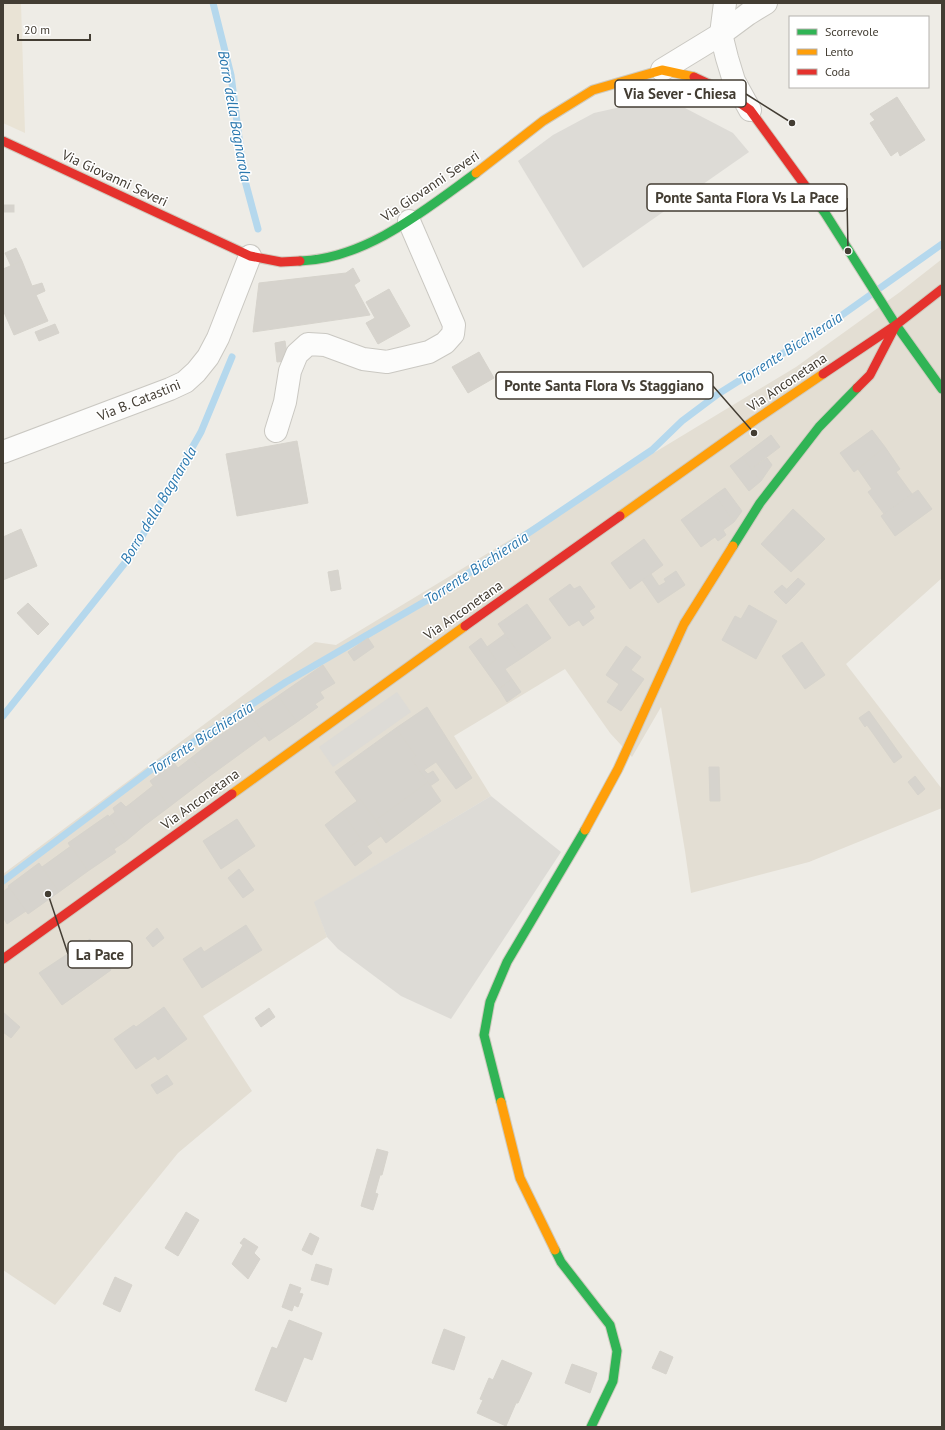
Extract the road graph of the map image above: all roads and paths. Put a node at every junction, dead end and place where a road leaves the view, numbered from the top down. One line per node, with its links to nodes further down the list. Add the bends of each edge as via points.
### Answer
1 (725, 3): 3 (street)
2 (766, 3): 3 (street)
3 (721, 34): 4 (street); 5 (street, via 734,81)
4 (662, 70): 5 (street, via 694,77 720,89); 7 (street, Via Giovanni Severi, via 593,90 543,121)
5 (750, 110): 10 (street, via 825,213)
6 (3, 141): 8 (street, Via Giovanni Severi)
7 (409, 221): 8 (street, Via Giovanni Severi, via 344,253 313,261 281,262); 12 (street, via 454,325 453,334 445,343 429,352 387,362 363,359 325,345 308,344 297,354 290,371 285,402)
8 (250, 256): 13 (street, Via B. Catastini, via 218,338 204,362 185,382)
9 (942, 289): 10 (street, Via Anconetana)
10 (896, 325): 11 (street); 14 (street, Via Anconetana, via 755,420 442,642); 15 (street, via 870,375 819,427 760,503 684,624 618,769 589,824 507,962 490,1002 484,1035 520,1178 561,1262 610,1325 617,1351 613,1381)
11 (942, 389)
12 (276, 432)
13 (3, 452)
14 (3, 959)
15 (591, 1427)

